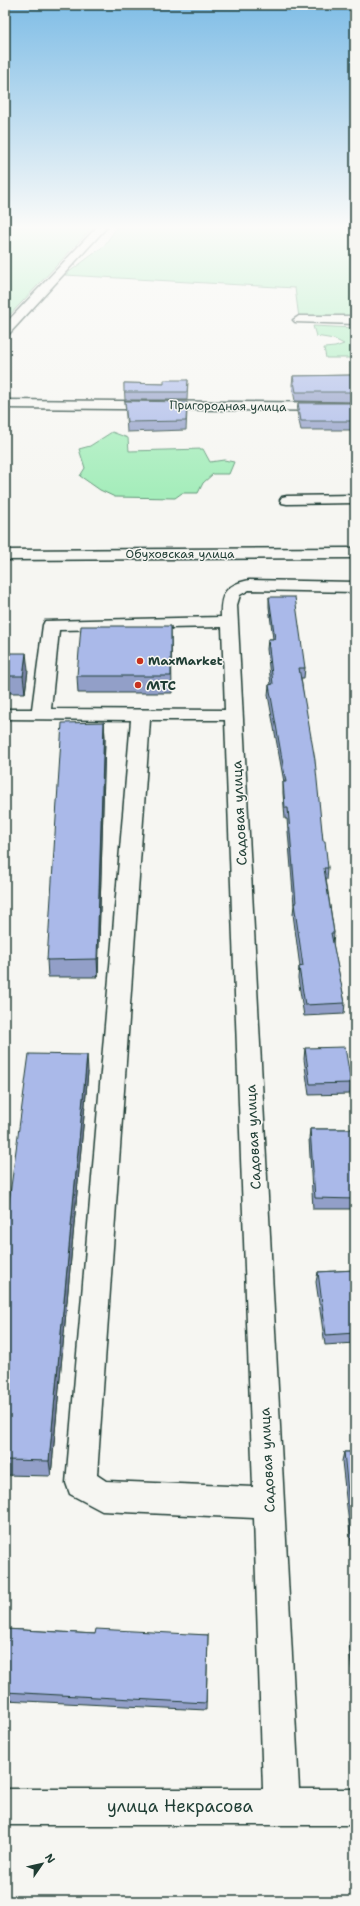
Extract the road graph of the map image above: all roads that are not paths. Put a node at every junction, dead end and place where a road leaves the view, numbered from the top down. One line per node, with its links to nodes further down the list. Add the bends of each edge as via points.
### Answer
1 (19, 316): 4 (street)
2 (299, 320): 3 (street)
3 (355, 320)
4 (5, 331)
5 (5, 404): 6 (street, Пригородная улица)
6 (355, 407)
7 (355, 499): 8 (street)
8 (286, 500)
9 (355, 553): 10 (street, Обуховская улица)
10 (5, 555)
11 (355, 587): 12 (street, Садовая улица, via 243,586 233,592 230,598)
12 (230, 622): 13 (street, via 51,625); 16 (street, Садовая улица)
13 (41, 713): 14 (street); 15 (street)
14 (5, 714)
15 (141, 714): 16 (street); 17 (street, via 81,1483 102,1496)
16 (234, 715): 17 (street, Садовая улица)
17 (269, 1503): 18 (street, Садовая улица)
18 (282, 1806): 19 (street, улица Некрасова); 20 (street, улица Некрасова)
19 (5, 1807)
20 (355, 1807)

